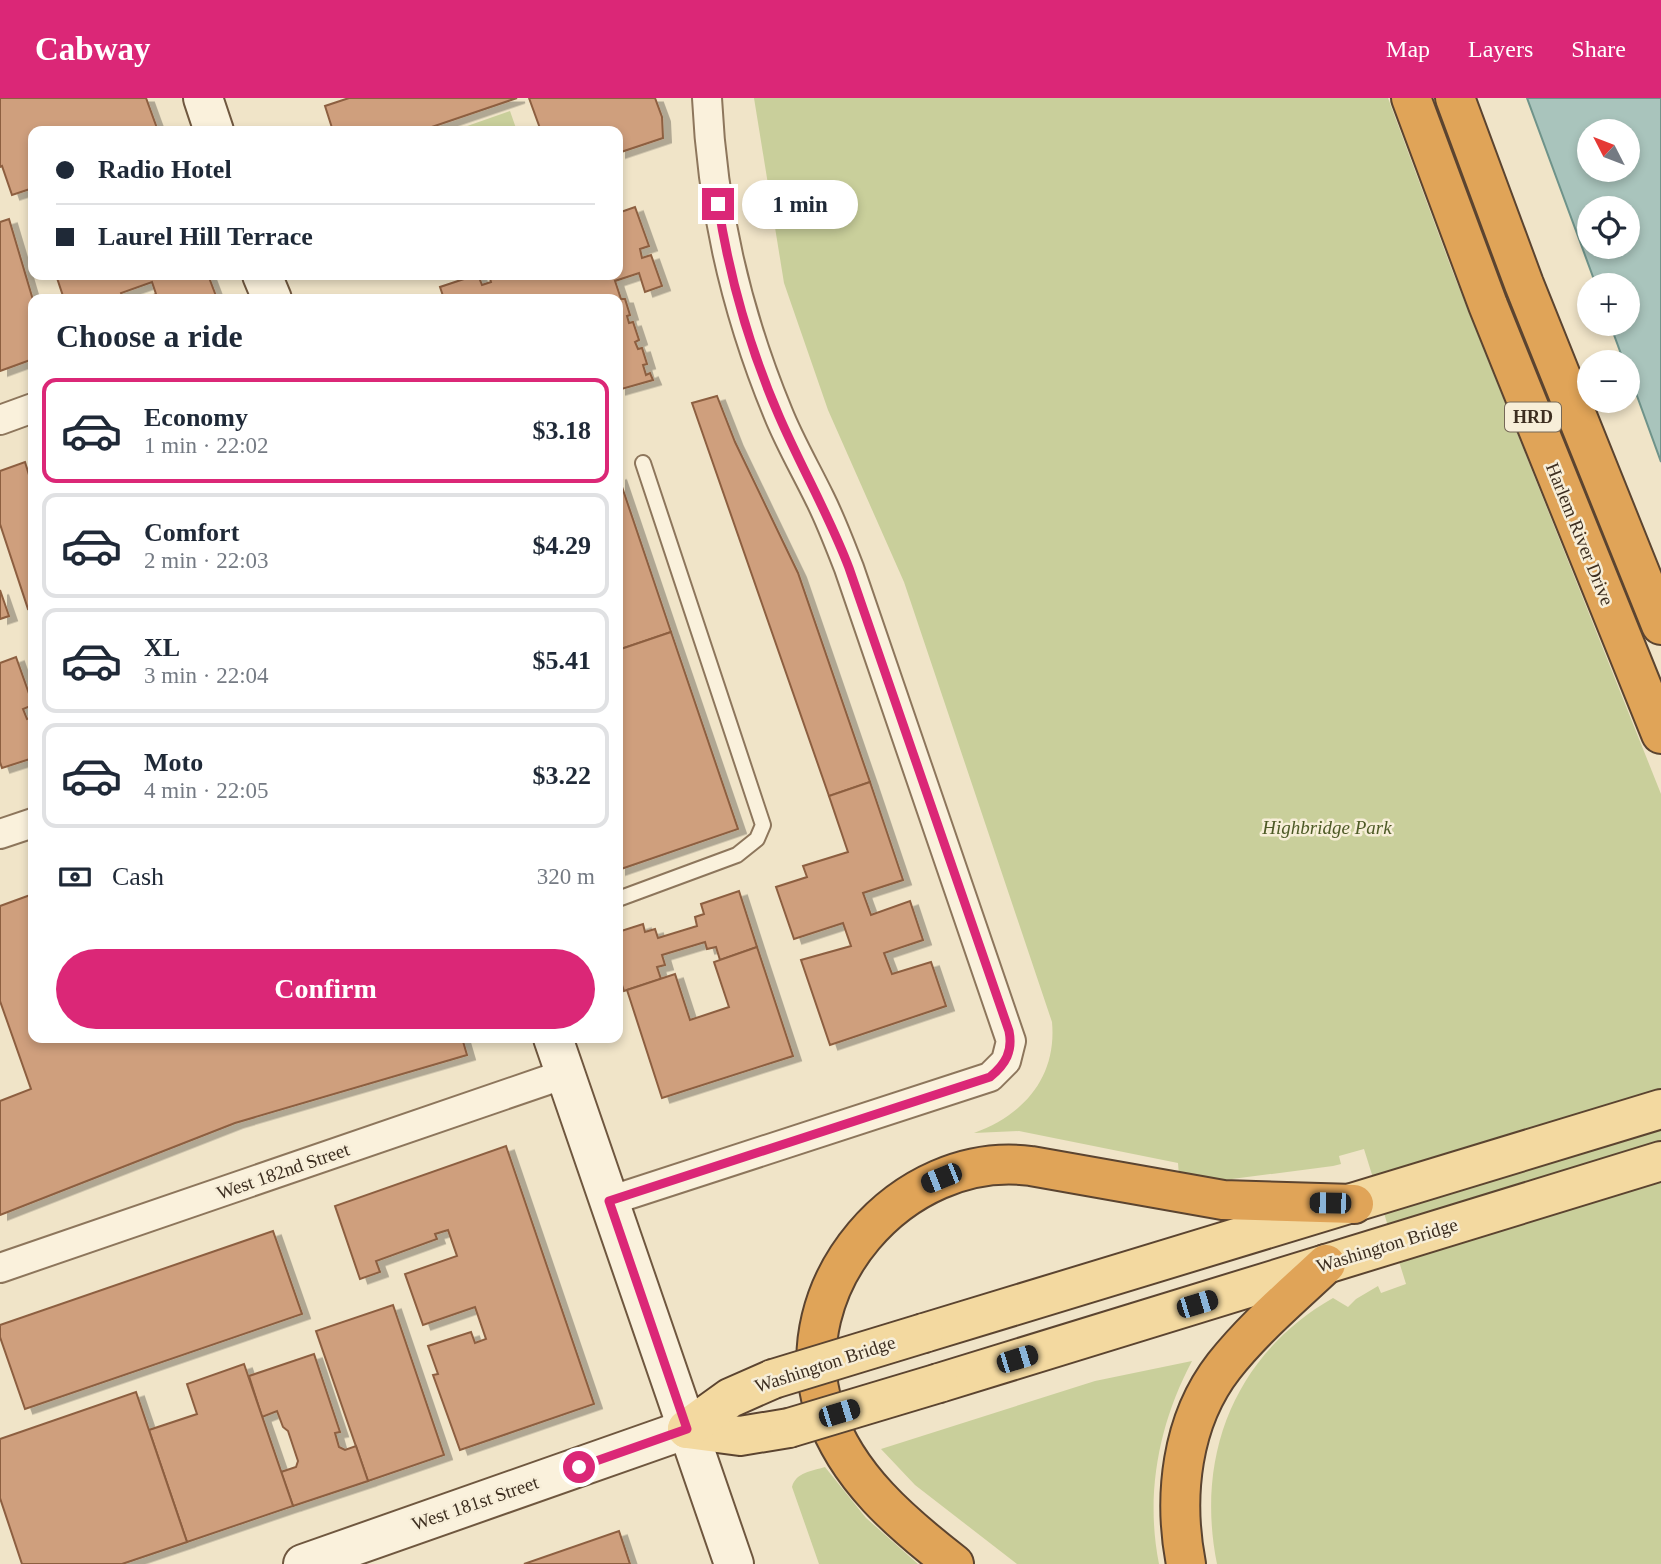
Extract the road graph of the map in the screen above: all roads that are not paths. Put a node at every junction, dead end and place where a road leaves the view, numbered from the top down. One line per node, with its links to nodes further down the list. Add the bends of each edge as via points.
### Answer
1 (203, 98): 5 (main road)
2 (707, 98): 18 (street, via 726,244 764,378 849,568 1011,1041 1006,1061 990,1077)
3 (1411, 98): 10 (highway, Harlem River Drive / HRD, via 1488,304)
4 (1455, 98): 9 (highway, HRD)
5 (212, 126)
6 (28, 410): 7 (street)
7 (0, 420)
8 (643, 463): 13 (lane, via 763,825 757,839 737,855)
9 (1661, 625)
10 (1661, 734)
11 (28, 825): 12 (street)
12 (0, 834)
13 (623, 898)
14 (555, 1043): 15 (main road)
15 (565, 1074): 18 (main road); 21 (street, West 182nd Street)
16 (1661, 1109): 19 (main road, Washington Bridge)
17 (1661, 1161): 20 (main road, Washington Bridge)
18 (609, 1201): 22 (main road)
19 (1354, 1204): 22 (main road, Washington Bridge, bridge, via 773,1379 730,1398); 25 (highway, via 1238,1202 1010,1165 972,1168 941,1178 891,1208 851,1252 830,1292 819,1337 818,1384 831,1427 857,1472 908,1526)
20 (1326, 1264): 22 (main road, Washington Bridge, bridge, via 789,1429 740,1436); 26 (highway, via 1240,1346 1201,1405 1182,1477 1180,1519)
21 (0, 1268)
22 (687, 1429): 23 (main road, West 181st Street); 24 (main road)
23 (303, 1564)
24 (734, 1564)
25 (954, 1564)
26 (1186, 1564)

